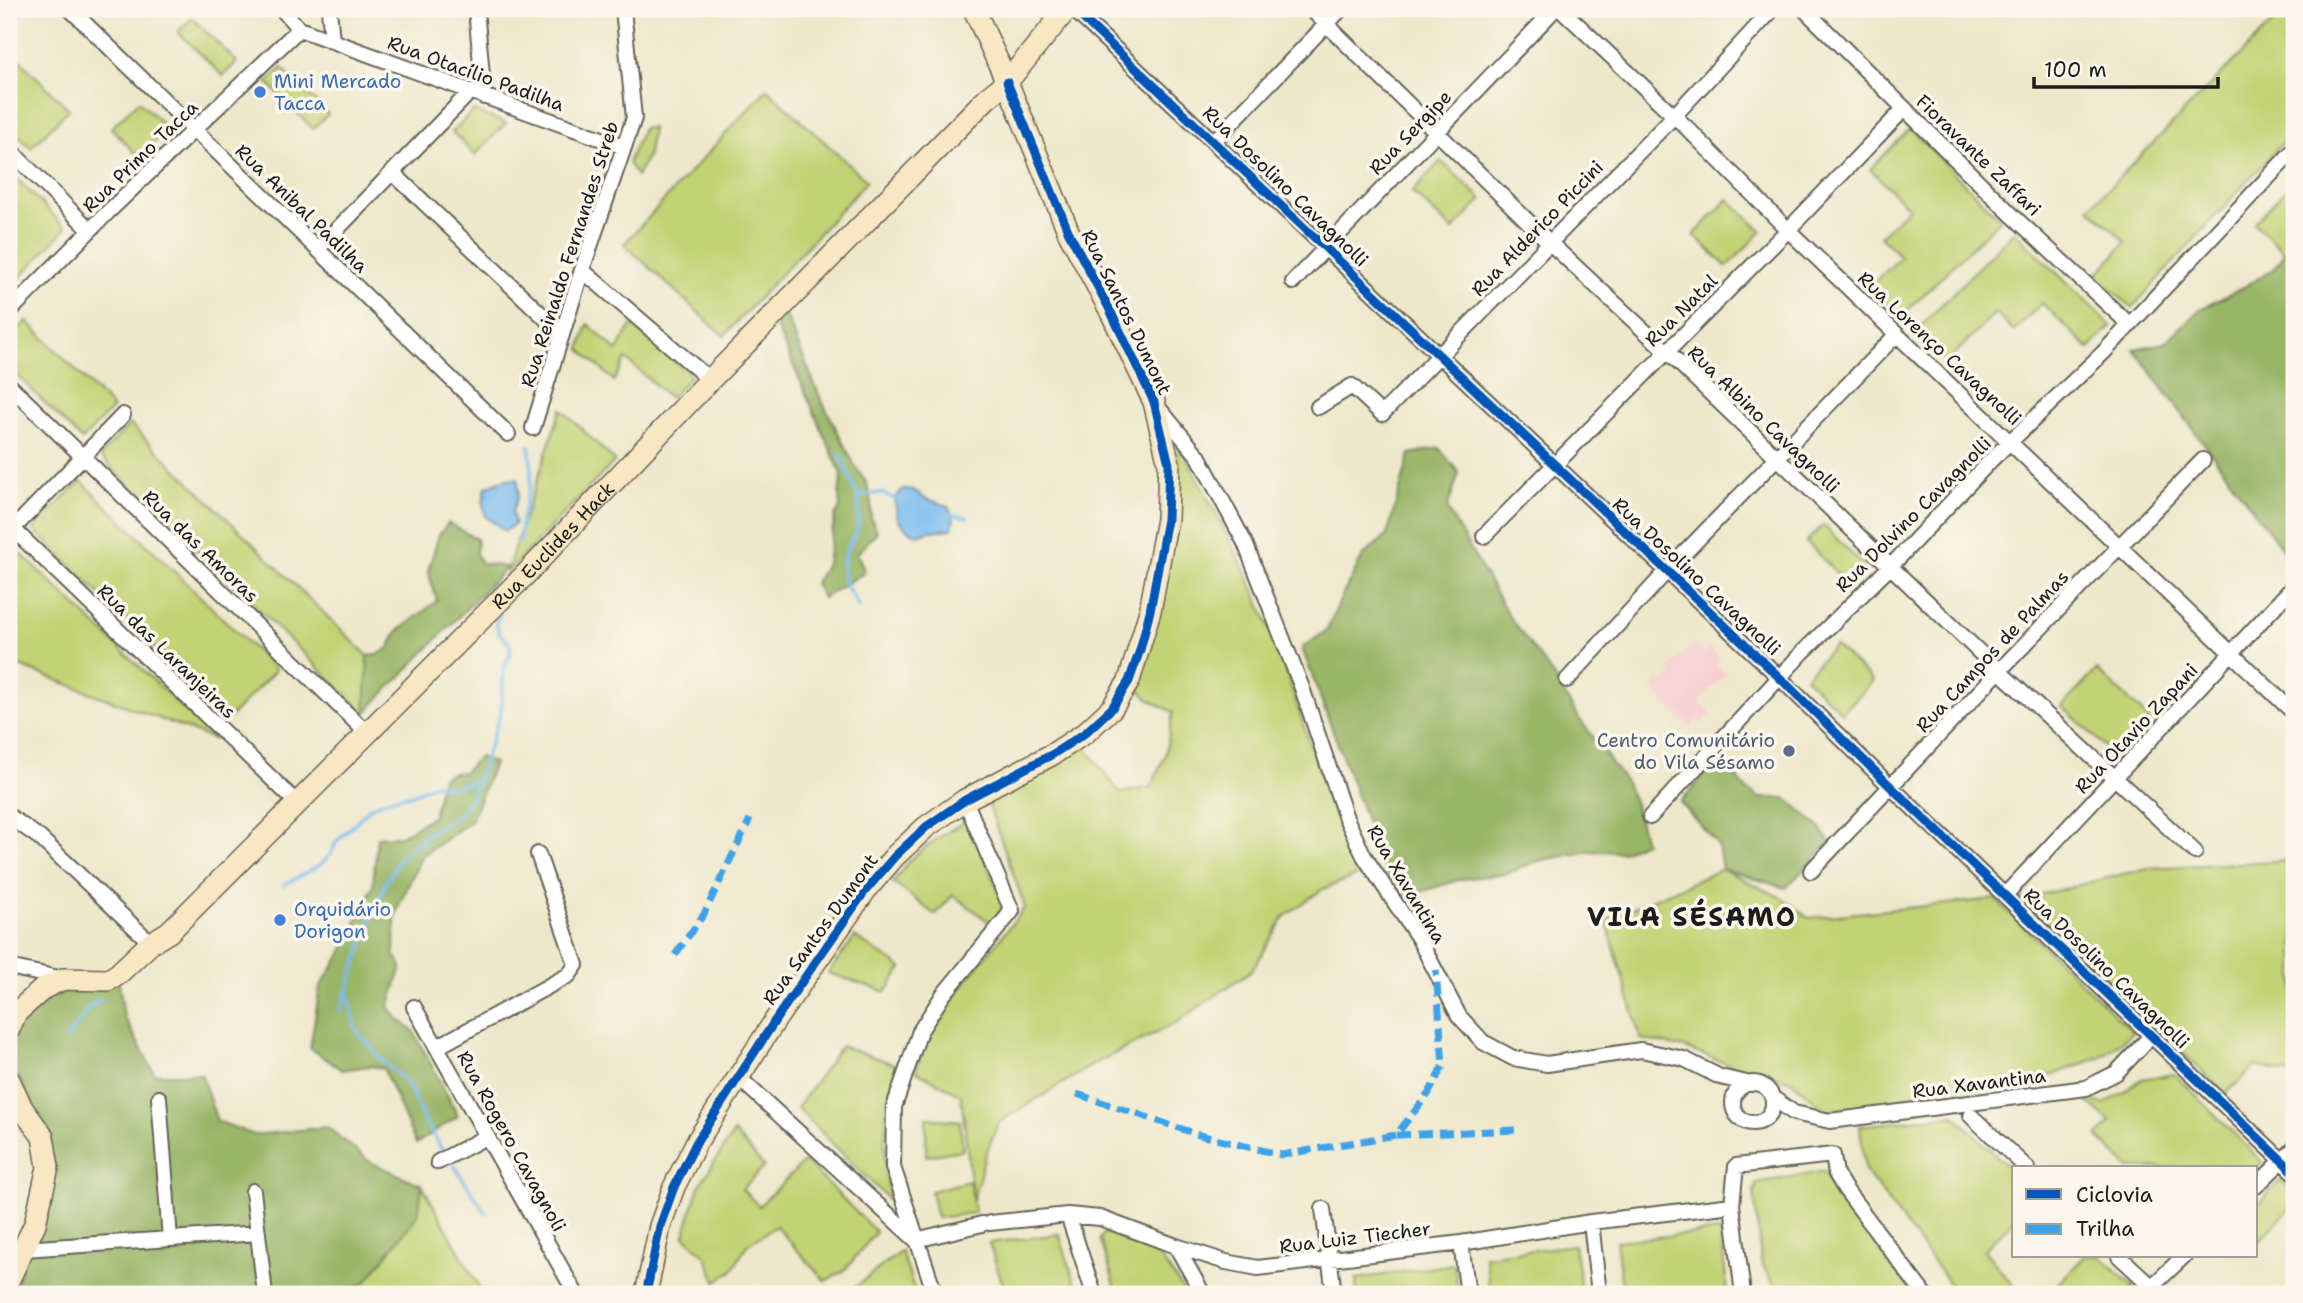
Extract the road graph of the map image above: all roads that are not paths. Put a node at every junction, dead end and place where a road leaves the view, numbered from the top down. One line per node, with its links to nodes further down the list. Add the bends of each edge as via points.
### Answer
1 (69, 9): 22 (street, Rua Anibal Padilha)
2 (282, 9): 16 (street, Rua Otacílio Padilha)
3 (329, 9): 17 (street)
4 (476, 9): 19 (street)
5 (623, 9): 25 (street, Rua Reinaldo Fernandes Streb, via 634,118)
6 (974, 9): 18 (main road, Rua Santos Dumont)
7 (1067, 9): 18 (main road, Rua Euclides Hack)
8 (1073, 9): 24 (street, Rua Dosolino Cavagnolli)
9 (1311, 9): 15 (street, Rua Albino Cavagnolli)
10 (1341, 9): 15 (street)
11 (1555, 9): 23 (street, Rua Sergipe)
12 (1562, 9): 21 (street, Rua Lorenço Cavagnolli)
13 (1773, 9): 21 (street, Rua Alderico Piccini)
14 (1804, 9): 20 (street, Fioravante Zaffari)
15 (1327, 24): 23 (street, Rua Albino Cavagnolli); 24 (street)
16 (299, 29): 17 (street, Rua Otacílio Padilha); 22 (street, Rua Primo Tacca)
17 (332, 41): 19 (street, Rua Otacílio Padilha)
18 (1007, 82): 42 (main road, Rua Euclides Hack); 44 (main road, Rua Santos Dumont, via 1069,233)
19 (477, 95): 25 (street, Rua Otacílio Padilha); 28 (street)
20 (1904, 109): 30 (street, Rua Natal); 37 (street, Fioravante Zaffari)
21 (1674, 116): 30 (street, Rua Lorenço Cavagnolli); 31 (street, Rua Alderico Piccini)
22 (195, 131): 29 (street, Rua Primo Tacca); 33 (street, Rua Anibal Padilha)
23 (1437, 131): 31 (street, Rua Albino Cavagnolli); 32 (street, Rua Sergipe)
24 (1213, 142): 32 (street, Rua Dosolino Cavagnolli)
25 (624, 148): 34 (street, Rua Reinaldo Fernandes Streb)
26 (9, 149): 29 (street)
27 (2294, 150): 37 (street, Rua Dolvino Cavagnolli)
28 (392, 172): 33 (street); 38 (street)
29 (90, 230): 36 (street, Rua Primo Tacca)
30 (1788, 230): 39 (street, Rua Lorenço Cavagnolli); 40 (street, Rua Natal)
31 (1550, 243): 40 (street, Rua Albino Cavagnolli); 41 (street, Rua Alderico Piccini)
32 (1324, 248): 35 (street, Rua Sergipe); 41 (street, Rua Dosolino Cavagnolli)
33 (318, 249): 48 (street, Rua Anibal Padilha)
34 (582, 270): 38 (street, Rua Reinaldo Fernandes Streb); 42 (street)
35 (1293, 282)
36 (9, 312)
37 (2130, 325): 49 (street, Rua Dolvino Cavagnolli)
38 (562, 334): 47 (street, Rua Reinaldo Fernandes Streb)
39 (1897, 334): 49 (street, Rua Lorenço Cavagnolli); 51 (street)
40 (1666, 352): 51 (street, Rua Albino Cavagnolli); 53 (street, Rua Natal)
41 (1440, 356): 45 (street, Rua Alderico Piccini, via 1382,414 1352,386); 53 (street, Rua Dosolino Cavagnolli)
42 (710, 380): 65 (main road, Rua Euclides Hack)
43 (9, 385): 50 (street, Rua das Amoras)
44 (1154, 402): 68 (main road, Rua Santos Dumont, via 1169,464 1167,519 1150,611 1129,681 1112,708 1086,733); 84 (street, Rua Xavantina, via 1199,457 1245,543 1346,818 1460,1016 1483,1042 1513,1058 1547,1063 1641,1050 1685,1059)
45 (1318, 407)
46 (123, 415): 50 (street)
47 (533, 428)
48 (508, 434)
49 (2011, 442): 56 (street, Rua Lorenço Cavagnolli); 57 (street, Rua Dolvino Cavagnolli)
50 (81, 457): 54 (street); 65 (street, Rua das Amoras)
51 (1778, 458): 57 (street, Rua Albino Cavagnolli); 58 (street)
52 (2203, 460): 56 (street, Rua Campos de Palmas)
53 (1554, 466): 55 (street, Rua Natal); 58 (street, Rua Dosolino Cavagnolli)
54 (10, 529): 69 (street, Rua das Laranjeiras)
55 (1484, 536)
56 (2119, 545): 60 (street, Rua Lorenço Cavagnolli); 61 (street, Rua Campos de Palmas)
57 (1891, 566): 61 (street, Rua Albino Cavagnolli); 62 (street, Rua Dolvino Cavagnolli)
58 (1667, 571): 62 (street, Rua Dosolino Cavagnolli); 63 (street)
59 (2294, 586): 60 (street, Rua Otavio Zapani)
60 (2232, 654): 64 (street, Rua Lorenço Cavagnolli); 66 (street, Rua Otavio Zapani)
61 (1999, 671): 66 (street, Rua Albino Cavagnolli); 67 (street, Rua Campos de Palmas)
62 (1779, 677): 67 (street, Rua Dosolino Cavagnolli); 71 (street, Rua Dolvino Cavagnolli)
63 (1567, 680)
64 (2294, 713)
65 (367, 733): 69 (main road, Rua Euclides Hack)
66 (2115, 778): 72 (street, Rua Albino Cavagnolli); 75 (street, Rua Otavio Zapani)
67 (1891, 787): 74 (street, Rua Campos de Palmas); 75 (street, Rua Dosolino Cavagnolli)
68 (965, 800): 83 (main road, Rua Santos Dumont, via 926,827 864,891); 108 (street, via 1012,911 943,995 920,1031 894,1107 892,1167)
69 (298, 804): 76 (main road, Rua Euclides Hack, via 169,932)
70 (9, 816): 76 (street, via 40,838)
71 (1650, 817)
72 (2195, 852)
73 (538, 854): 82 (street, via 576,965 569,975)
74 (1811, 871)
75 (2006, 895): 81 (street, Rua Dosolino Cavagnolli)
76 (150, 943): 78 (main road, Rua Euclides Hack, via 108,980)
77 (9, 967): 78 (street)
78 (63, 979): 80 (main road, via 27,1001)
79 (414, 1007): 82 (street, Rua Rogero Cavagnoli)
80 (9, 1029)
81 (2151, 1036): 91 (street, Rua Xavantina, via 2116,1073 2086,1088 1830,1121); 96 (street, Rua Dosolino Cavagnolli)
82 (437, 1047): 94 (street, Rua Rogero Cavagnoli)
83 (738, 1077): 108 (street); 120 (main road, Rua Santos Dumont, via 674,1187 660,1226)
84 (1720, 1077): 86 (street, Rua Xavantina); 89 (street)
85 (9, 1080): 90 (main road)
86 (1751, 1084): 88 (street, via 1767,1088); 89 (street, via 1739,1090)
87 (159, 1098): 107 (street)
88 (1773, 1098): 91 (street); 93 (street)
89 (1734, 1102): 93 (street, via 1742,1120 1755,1123)
90 (16, 1107): 111 (main road, via 43,1137 48,1167 35,1224)
91 (1794, 1112): 93 (street)
92 (1971, 1116): 98 (street)
93 (1766, 1119)
94 (486, 1137): 97 (street); 119 (street, Rua Rogero Cavagnoli)
95 (2294, 1149): 96 (street)
96 (2282, 1160): 99 (street, Rua Dosolino Cavagnolli); 100 (street)
97 (438, 1162)
98 (2025, 1166)
99 (2294, 1172)
100 (2258, 1184)
101 (253, 1191): 106 (street)
102 (1732, 1205): 105 (street, Rua Luiz Tiecher); 116 (street); 128 (street, via 1736,1166 1833,1155 1845,1189)
103 (1323, 1209): 114 (street)
104 (1068, 1215): 108 (street, Rua Luiz Tiecher, via 986,1224); 110 (street, Rua Luiz Tiecher, via 1100,1218); 122 (street)
105 (1591, 1222): 109 (street, Rua Luiz Tiecher); 126 (street)
106 (258, 1233): 107 (street); 118 (street)
107 (170, 1239): 111 (street)
108 (916, 1240): 121 (street)
109 (1461, 1243): 114 (street, Rua Luiz Tiecher); 125 (street)
110 (1176, 1246): 114 (street, Rua Luiz Tiecher, via 1258,1268); 123 (street)
111 (16, 1248): 115 (main road)
112 (2121, 1258): 117 (street)
113 (2182, 1258): 117 (street)
114 (1330, 1259): 124 (street)
115 (9, 1279)
116 (1742, 1290): 127 (street)
117 (2152, 1292)
118 (265, 1294)
119 (576, 1294)
120 (646, 1294)
121 (935, 1294)
122 (1094, 1294)
123 (1203, 1294)
124 (1334, 1294)
125 (1468, 1294)
126 (1599, 1294)
127 (1757, 1294)
128 (1924, 1294)

